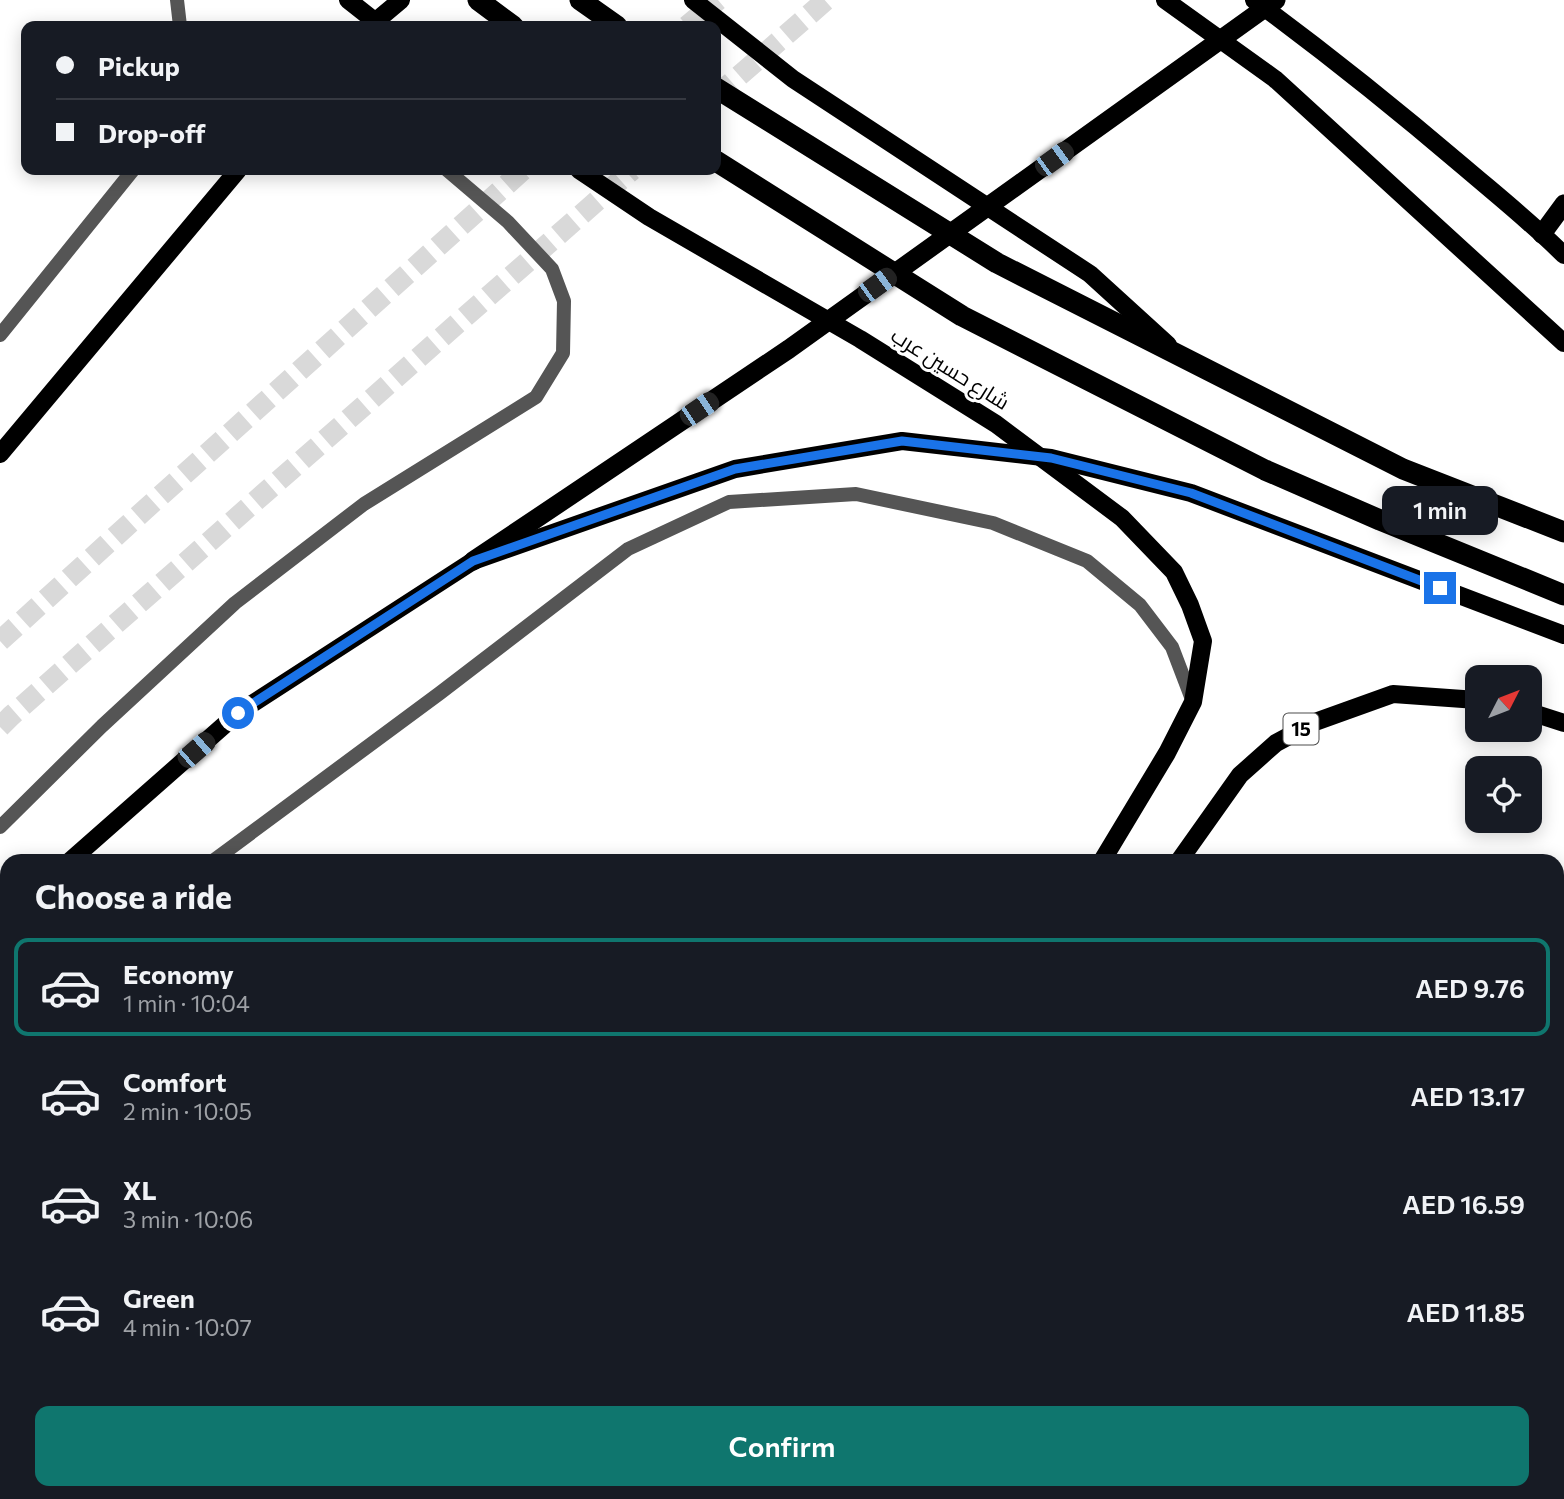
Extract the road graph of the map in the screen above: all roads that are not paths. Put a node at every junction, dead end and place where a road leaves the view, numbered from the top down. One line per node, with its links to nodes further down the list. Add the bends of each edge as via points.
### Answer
1 (177, 0): 10 (street)
2 (348, 0): 11 (main road)
3 (401, 0): 12 (main road)
4 (478, 0): 13 (highway)
5 (580, 0): 14 (highway)
6 (693, 0): 15 (main road)
7 (1165, 0): 27 (main road, via 1275,79)
8 (1254, 0): 24 (main road, via 1337,62)
9 (1276, 0): 31 (highway, via 789,349)
10 (179, 21)
11 (375, 21)
12 (376, 21)
13 (506, 21)
14 (610, 21)
15 (720, 21)
16 (721, 22): 28 (main road, via 793,79 1090,274)
17 (721, 91): 28 (highway, via 997,263)
18 (721, 164): 32 (highway, via 962,316 1265,470)
19 (129, 175): 26 (street)
20 (235, 175): 29 (main road)
21 (453, 175): 38 (street, via 508,222 552,269 564,301 563,353 536,397 364,504 235,603)
22 (586, 175): 35 (main road, شارع حسين عرب, via 996,424 1122,518 1174,572 1190,605 1203,641)
23 (1564, 204): 24 (highway)
24 (1542, 234): 25 (main road)
25 (1564, 256)
26 (0, 334)
27 (1564, 343)
28 (1180, 355): 30 (highway, via 1403,469)
29 (0, 454)
30 (1564, 531)
31 (473, 561): 33 (main road, via 735,469 902,441 1051,458 1191,493); 39 (main road, via 238,713)
32 (1564, 595)
33 (1564, 635)
34 (1465, 699): 42 (main road, 15, via 1393,694 1315,722 1276,743 1240,775)
35 (1193, 702): 40 (street, via 1172,647 1140,606 1087,561 993,523 856,494 729,502 628,550); 41 (main road, شارع حسين عرب)
36 (1542, 716): 37 (main road)
37 (1564, 723)
38 (0, 827)
39 (77, 854)
40 (222, 854)
41 (1106, 854)
42 (1184, 854)

